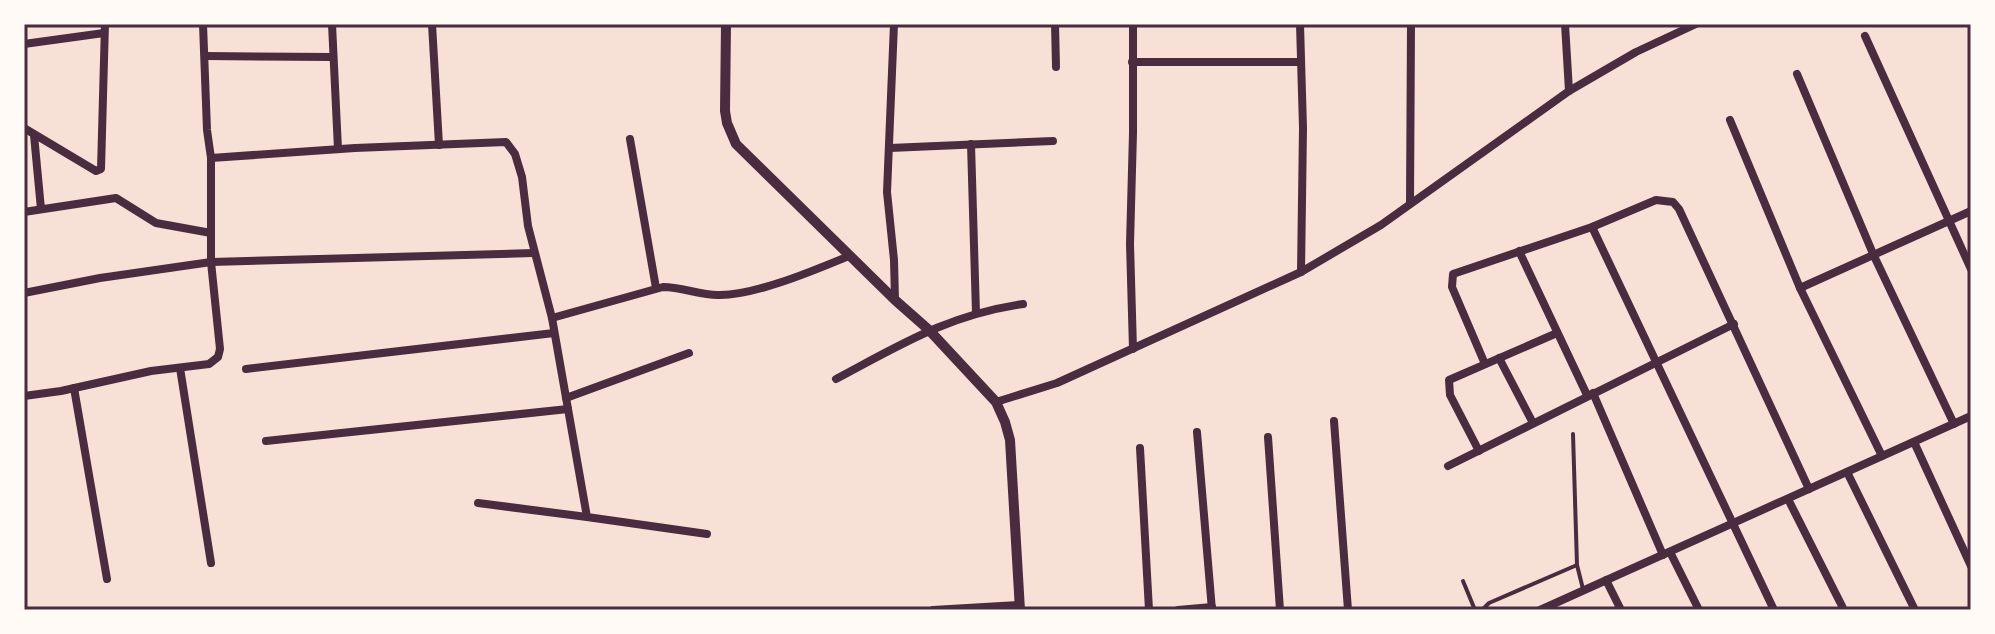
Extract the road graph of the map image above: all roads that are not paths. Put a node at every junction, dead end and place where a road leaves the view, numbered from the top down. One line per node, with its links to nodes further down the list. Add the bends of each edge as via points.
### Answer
1 (203, 24): 15 (street)
2 (332, 24): 16 (street)
3 (432, 24): 28 (street)
4 (726, 24): 41 (street, via 725,111 736,144)
5 (894, 24): 29 (street)
6 (1055, 24): 19 (street)
7 (1133, 24): 17 (street)
8 (1300, 24): 18 (street)
9 (1411, 24): 32 (street)
10 (1565, 24): 21 (street)
11 (1696, 24): 21 (street)
12 (104, 28): 14 (street); 24 (street, via 101,169 86,166)
13 (1865, 36): 36 (street)
14 (24, 44)
15 (205, 56): 16 (street); 31 (street)
16 (333, 57): 30 (street)
17 (1132, 62): 18 (street); 57 (street)
18 (1301, 62): 45 (street)
19 (1056, 67)
20 (1797, 74): 42 (street)
21 (1569, 91): 32 (street)
22 (1730, 120): 47 (street)
23 (24, 128): 24 (street)
24 (34, 135): 33 (street)
25 (630, 139): 46 (street)
26 (1053, 141): 27 (street)
27 (971, 144): 29 (street); 51 (street)
28 (439, 145): 30 (street); 40 (street, via 509,145 522,177)
29 (890, 148): 49 (street, via 887,192)
30 (338, 149): 31 (street)
31 (211, 158): 38 (street)
32 (1410, 203): 45 (street)
33 (41, 209): 35 (street); 38 (street, via 116,198 156,223)
34 (1971, 211): 36 (street)
35 (24, 212)
36 (1949, 221): 42 (street); 44 (street)
37 (1592, 227): 39 (street); 53 (street, via 1656,200 1673,202); 60 (street)
38 (211, 233): 43 (street)
39 (1519, 251): 56 (street); 61 (street, via 1452,277)
40 (534, 253): 43 (street); 52 (street)
41 (849, 256): 46 (street, via 736,294); 49 (street)
42 (1874, 256): 47 (street); 74 (street)
43 (211, 262): 48 (street); 62 (street, via 218,357 209,364)
44 (1971, 269)
45 (1301, 272): 57 (street)
46 (656, 288): 52 (street)
47 (1800, 288): 82 (street)
48 (24, 293)
49 (895, 300): 54 (street)
50 (1023, 304): 51 (street)
51 (976, 313): 54 (street)
52 (552, 318): 55 (street)
53 (1734, 324): 60 (street); 85 (street)
54 (929, 330): 64 (street); 69 (street)
55 (554, 333): 63 (street); 68 (street)
56 (1557, 333): 59 (street); 66 (street)
57 (1133, 349): 69 (street, via 1057,383)
58 (689, 353): 68 (street)
59 (1499, 358): 61 (street); 73 (street)
60 (1657, 361): 66 (street); 89 (street)
61 (1485, 364): 81 (street, via 1448,384)
62 (180, 368): 65 (street); 92 (street)
63 (246, 369)
64 (836, 379)
65 (74, 388): 67 (street); 95 (street)
66 (1590, 394): 73 (street); 91 (street)
67 (24, 396)
68 (566, 398): 70 (street)
69 (996, 402): 100 (street, via 1010,440)
70 (568, 409): 78 (street); 88 (street)
71 (1971, 416): 74 (street)
72 (1334, 421): 107 (street)
73 (1533, 423): 81 (street)
74 (1954, 424): 79 (street)
75 (1197, 432): 101 (street)
76 (1573, 434): 93 (lane)
77 (1268, 437): 106 (street)
78 (266, 441)
79 (1914, 442): 82 (street); 94 (street)
80 (1140, 448): 104 (street)
81 (1479, 451): 83 (street)
82 (1882, 456): 84 (street)
83 (1448, 466)
84 (1847, 472): 85 (street); 115 (street)
85 (1809, 489): 86 (street)
86 (1788, 499): 89 (street); 114 (street)
87 (478, 503): 88 (street)
88 (587, 517): 90 (street)
89 (1732, 523): 91 (street); 113 (street)
90 (707, 534)
91 (1666, 553): 96 (street); 112 (street)
92 (211, 563)
93 (1577, 565): 98 (lane); 109 (lane)
94 (1971, 566)
95 (107, 579)
96 (1606, 580): 98 (street); 111 (street)
97 (1463, 581): 108 (lane)
98 (1583, 590): 99 (street)
99 (1557, 607): 110 (street)
100 (1020, 608): 102 (street)
101 (1212, 608): 105 (street)
102 (961, 609): 103 (street)
103 (933, 610)
104 (1149, 610)
105 (1178, 610)
106 (1280, 610)
107 (1348, 610)
108 (1475, 610)
109 (1482, 610)
110 (1540, 610)
111 (1621, 610)
112 (1699, 610)
113 (1774, 610)
114 (1844, 610)
115 (1915, 610)

